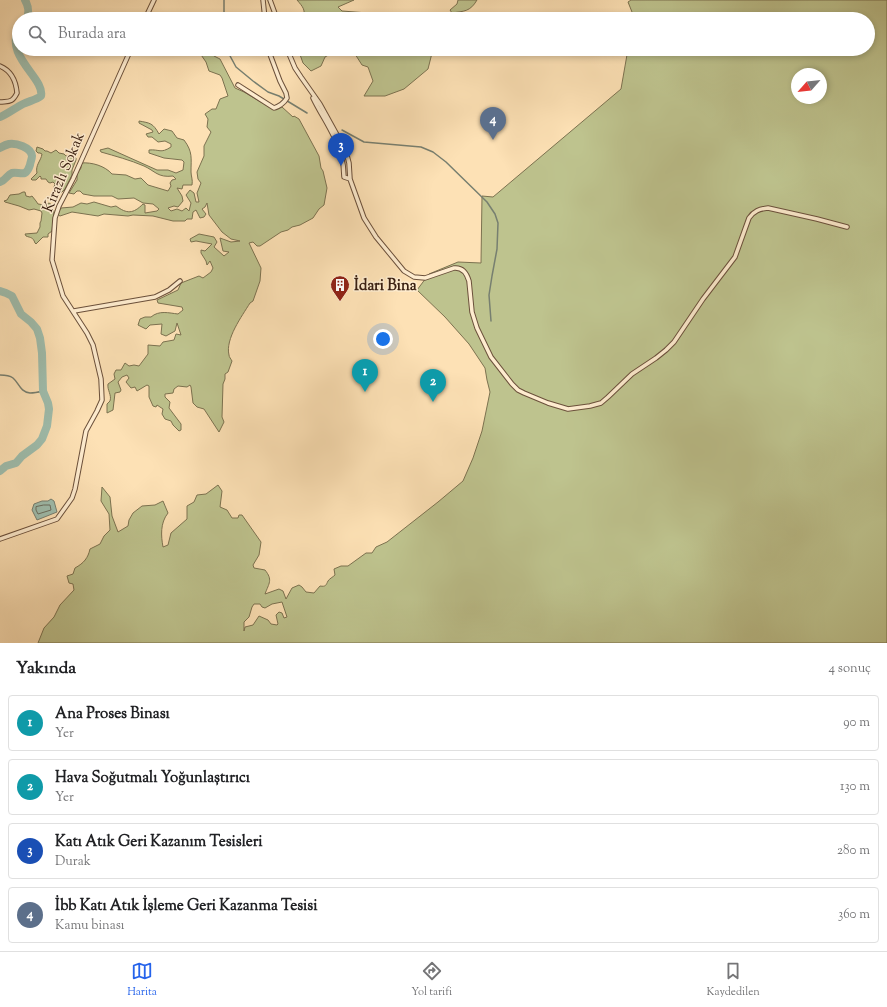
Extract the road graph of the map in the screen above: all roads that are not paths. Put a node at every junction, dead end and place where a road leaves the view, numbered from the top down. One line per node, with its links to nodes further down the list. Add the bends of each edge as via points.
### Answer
1 (154, 0): 4 (street)
2 (263, 0): 5 (street)
3 (270, 0): 6 (street)
4 (148, 12)
5 (264, 12)
6 (274, 12)
7 (128, 56): 15 (street, Kirazlı Sokak, via 56,213 52,260 63,296)
8 (271, 56): 11 (street, via 286,92 287,98 284,102 274,108)
9 (290, 56): 13 (street, via 295,68 335,129 346,152 350,179 364,218 376,237 400,267 410,275 419,278 457,267 463,270 467,276 477,328 492,357 518,390 548,403 568,409 596,405 632,374 666,350 735,257 749,218 756,211 768,208)
10 (0, 66): 12 (street, via 10,73 17,94 10,102)
11 (238, 86)
12 (0, 102)
13 (847, 227)
14 (180, 281): 15 (street, via 155,297)
15 (74, 311): 16 (street, Kirazlı Sokak, via 93,345 101,379 102,400 86,431 75,489 72,498 56,519)
16 (0, 539)

